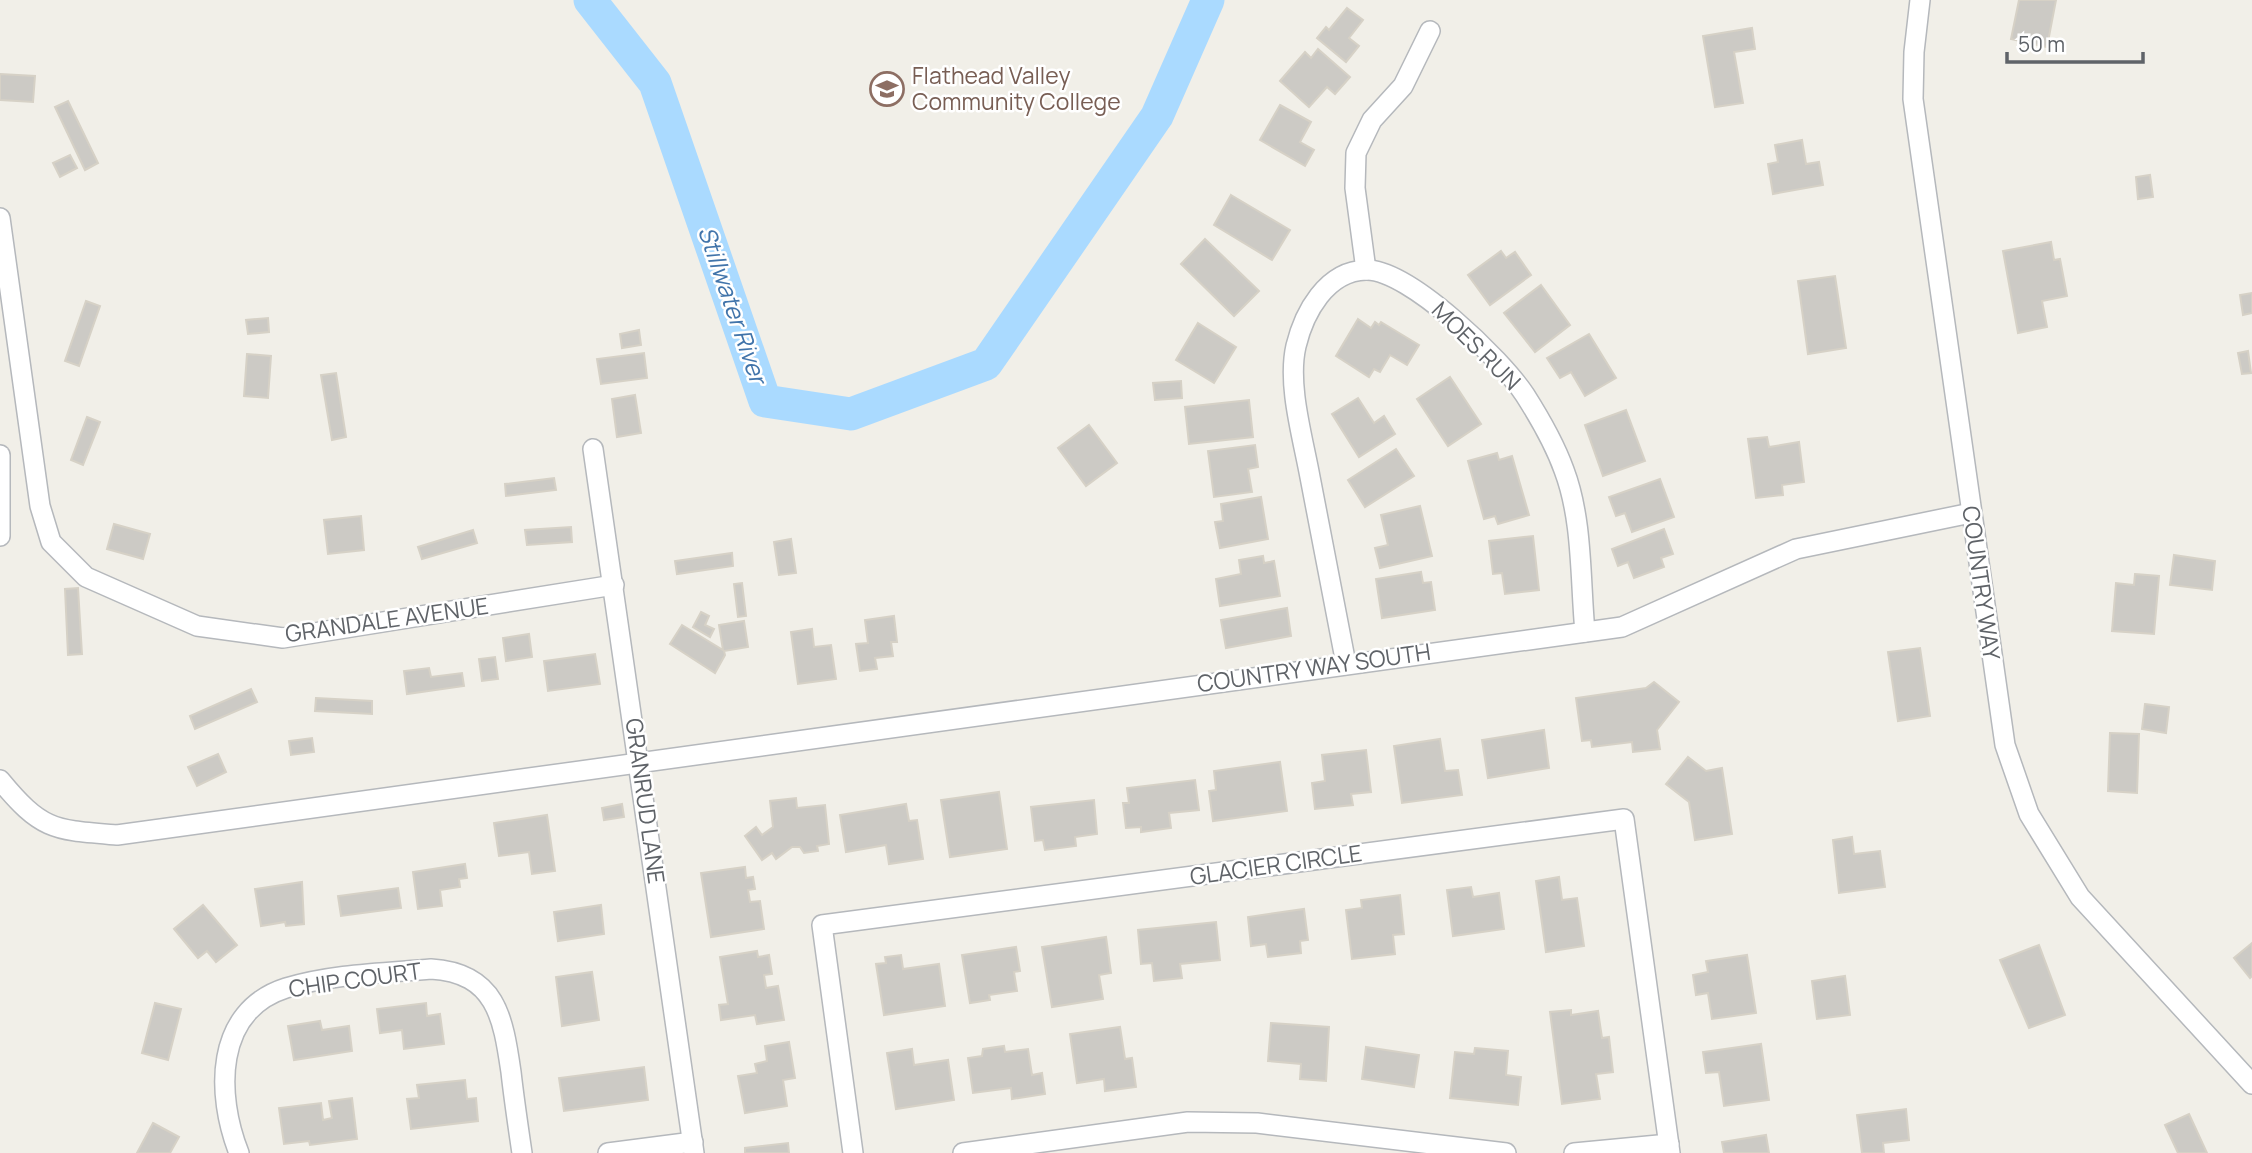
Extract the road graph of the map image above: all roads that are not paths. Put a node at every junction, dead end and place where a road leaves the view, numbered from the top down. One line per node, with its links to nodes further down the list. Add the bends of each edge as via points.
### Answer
1 (1920, 0): 7 (street, COUNTRY WAY, via 1913,99)
2 (1430, 31): 4 (street, via 1403,86 1372,120 1356,153 1355,188)
3 (0, 218): 9 (street, GRANDALE AVENUE, via 40,506 51,542 86,578 197,626 283,638)
4 (1366, 270): 10 (street, MOES RUN, via 1390,276 1437,304 1524,394 1564,470 1575,514); 11 (street, via 1336,279 1327,288 1311,306 1296,348 1296,402)
5 (593, 449): 9 (street, GRANRUD LANE)
6 (0, 455): 8 (street)
7 (1971, 513): 10 (street, COUNTRY WAY SOUTH, via 1796,549 1622,627); 14 (street, COUNTRY WAY, via 2003,733 2029,814 2080,897)
8 (0, 536)
9 (614, 586): 12 (street, GRANRUD LANE)
10 (1585, 632): 11 (street, COUNTRY WAY SOUTH)
11 (1346, 664): 12 (street, COUNTRY WAY SOUTH)
12 (640, 761): 13 (street, COUNTRY WAY SOUTH, via 117,835 62,831 26,812); 15 (street, GRANRUD LANE)
13 (0, 780)
14 (2252, 1084)
15 (693, 1147): 19 (street)
16 (1669, 1148): 20 (street, GLACIER CIRCLE, via 1624,819 822,925); 23 (street)
17 (239, 1153): 18 (street, CHIP COURT, via 226,1111 223,1073 237,1029 258,1004 285,988 317,981 431,969 474,980 494,1002 506,1033)
18 (522, 1153)
19 (608, 1153)
20 (853, 1153)
21 (963, 1153): 22 (street, via 1188,1122 1257,1124)
22 (1506, 1153)
23 (1574, 1153)

